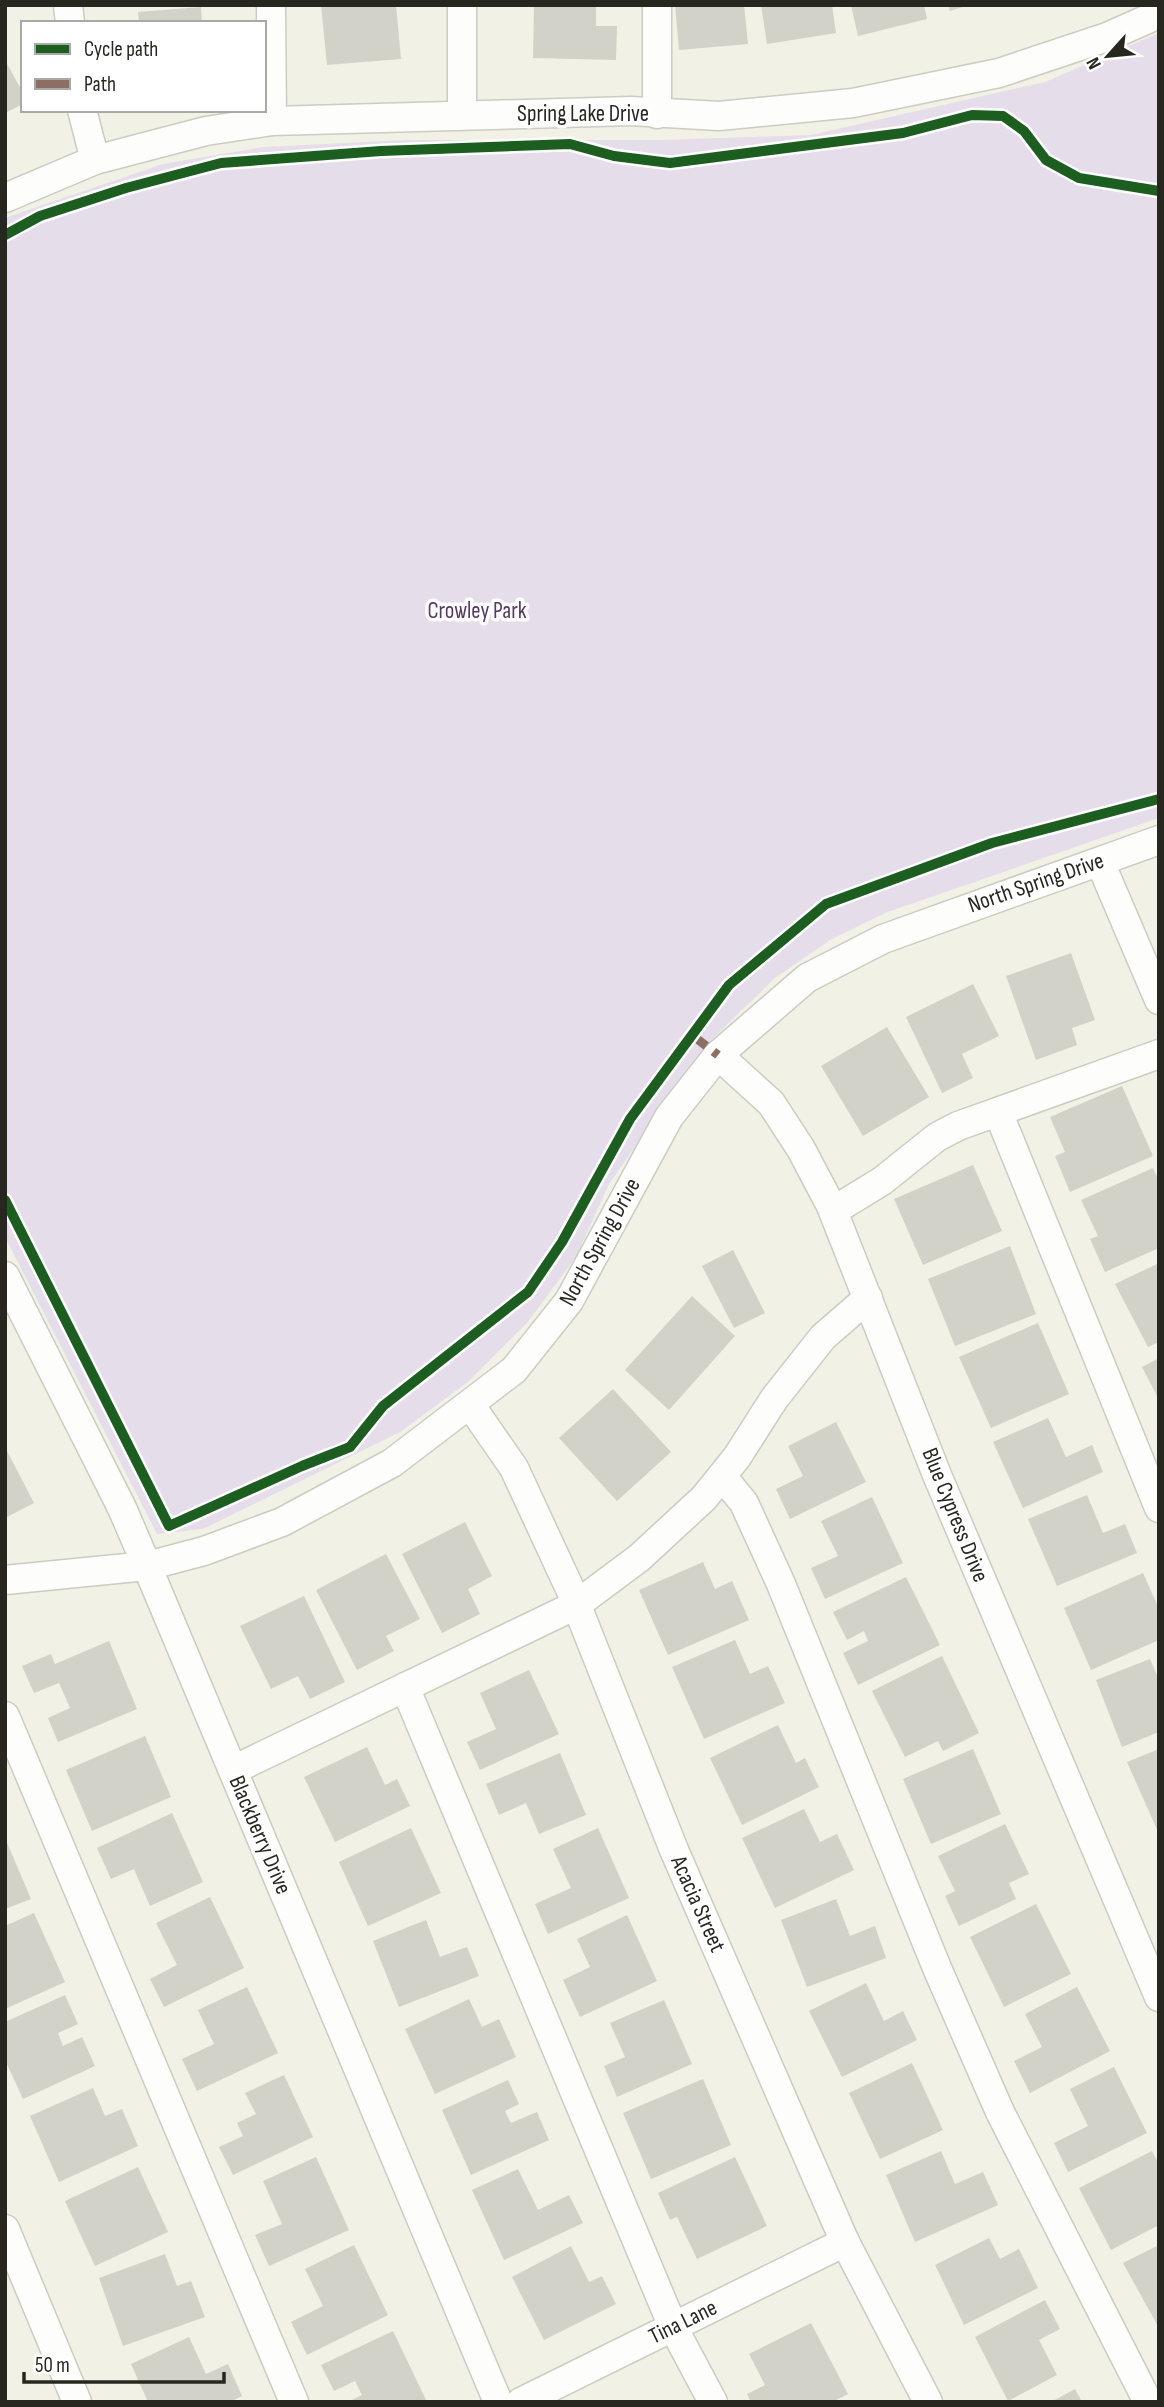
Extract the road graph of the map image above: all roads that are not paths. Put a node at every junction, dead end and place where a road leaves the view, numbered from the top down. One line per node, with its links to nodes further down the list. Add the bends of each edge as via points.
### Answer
1 (271, 5): 8 (street)
2 (462, 5): 6 (street)
3 (657, 5): 7 (street)
4 (1159, 14): 7 (street, Spring Lake Drive, via 999,74 867,100 719,116)
5 (83, 112): 9 (street)
6 (462, 114): 7 (street, Spring Lake Drive); 8 (street, Spring Lake Drive)
7 (657, 114)
8 (272, 121): 9 (street, Spring Lake Drive, via 206,131)
9 (95, 160): 10 (street, Spring Lake Drive)
10 (5, 198)
11 (1159, 840): 12 (street, North Spring Drive)
12 (1100, 862): 13 (street); 15 (street, North Spring Drive, via 883,939 807,978)
13 (1159, 1000)
14 (1159, 1054): 16 (street)
15 (718, 1055): 17 (street, Blue Cypress Drive, via 771,1103); 20 (street, North Spring Drive, via 669,1117 569,1301 514,1370)
16 (999, 1112): 17 (street, via 937,1137 882,1181); 22 (street)
17 (833, 1211): 19 (street, Blue Cypress Drive)
18 (5, 1276): 23 (street, Blackberry Drive)
19 (867, 1298): 21 (street, via 823,1338 774,1399); 29 (street, Blue Cypress Drive, via 937,1475)
20 (471, 1406): 23 (street, North Spring Drive, via 392,1463 282,1522); 25 (street, Acacia Street, via 514,1468)
21 (722, 1476): 25 (street, via 639,1558); 39 (street, via 744,1503 781,1584 1000,2112)
22 (1159, 1508)
23 (148, 1566): 24 (street, North Spring Drive); 28 (street, Blackberry Drive)
24 (5, 1580)
25 (576, 1605): 26 (street); 31 (street, Acacia Street, via 674,1850)
26 (405, 1687): 28 (street); 32 (street)
27 (5, 1716): 34 (street)
28 (233, 1770): 35 (street, Blackberry Drive)
29 (1159, 1997)
30 (5, 2229): 33 (street)
31 (845, 2242): 32 (street, Tina Lane); 38 (street, Acacia Street)
32 (673, 2327): 36 (street, Tina Lane); 37 (street)
33 (77, 2402)
34 (294, 2402)
35 (498, 2402)
36 (521, 2402)
37 (713, 2402)
38 (928, 2402)
39 (1148, 2402)

